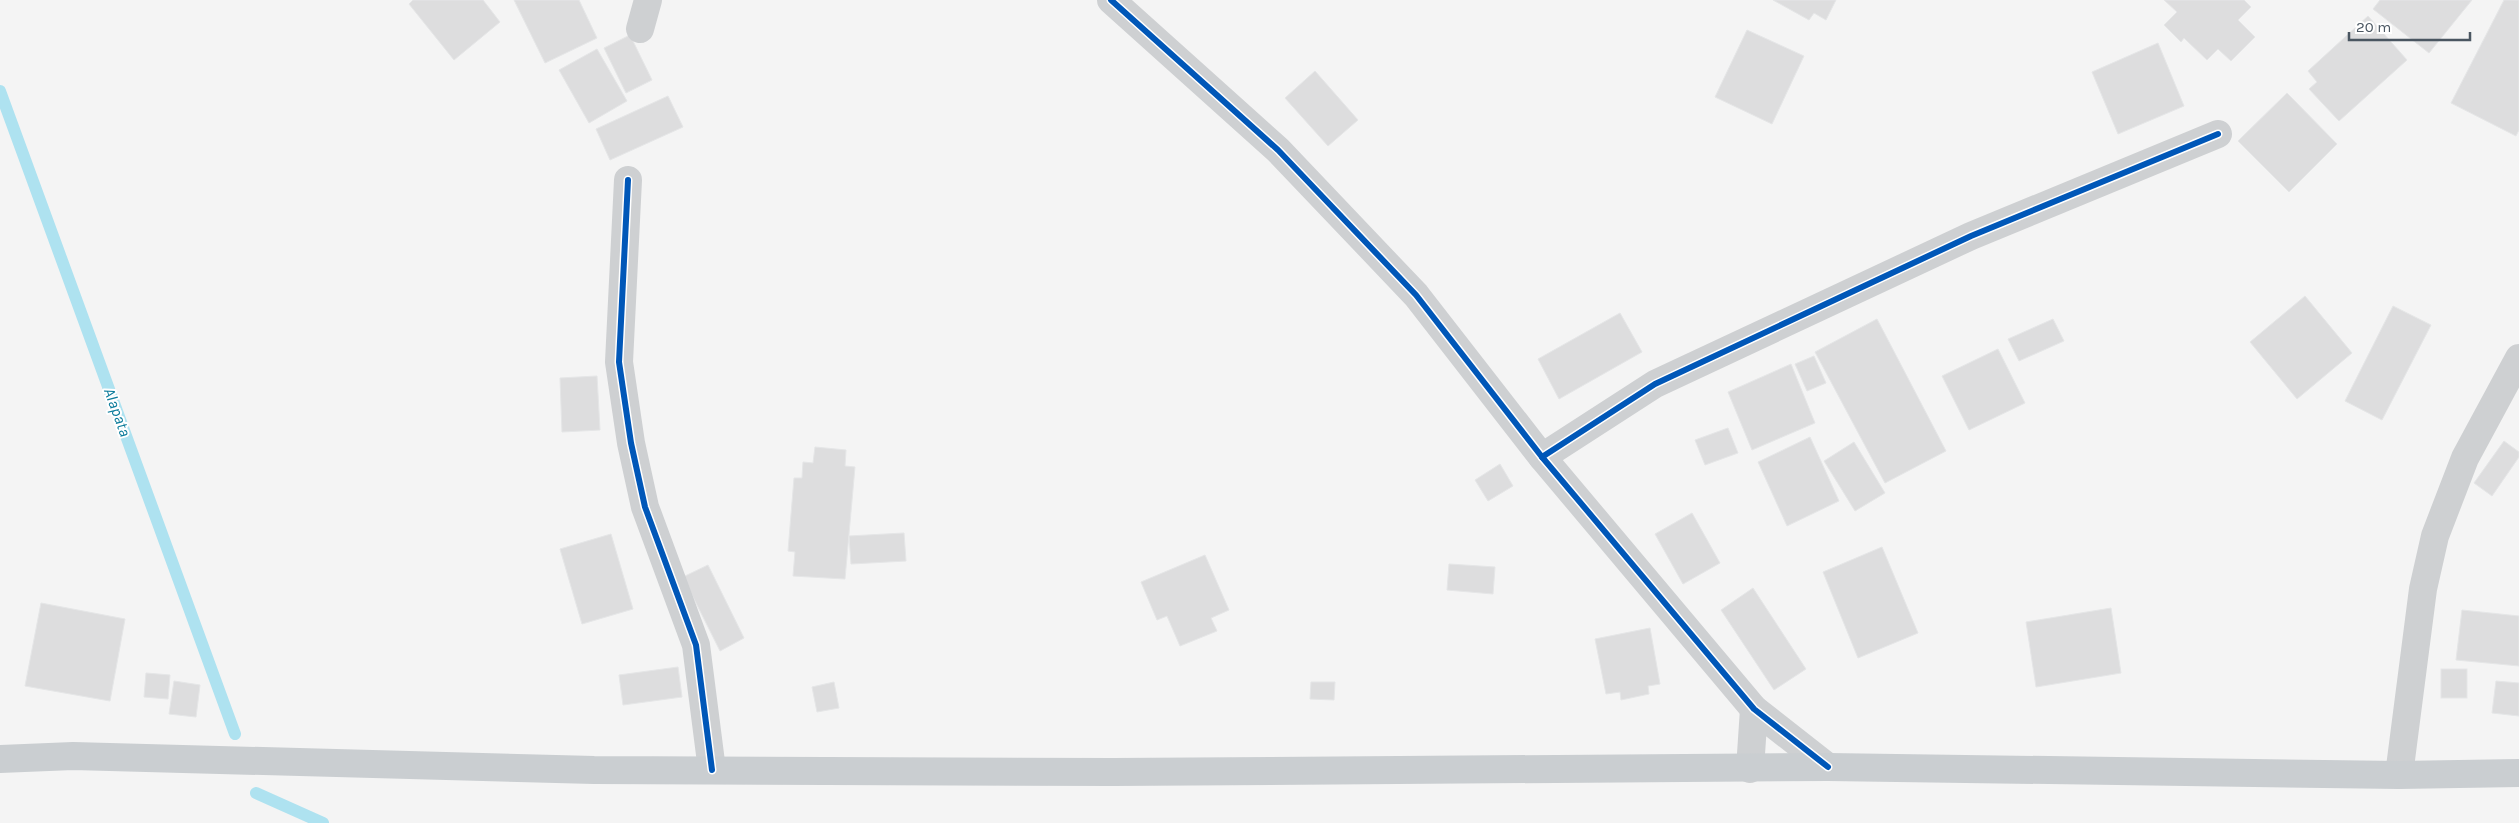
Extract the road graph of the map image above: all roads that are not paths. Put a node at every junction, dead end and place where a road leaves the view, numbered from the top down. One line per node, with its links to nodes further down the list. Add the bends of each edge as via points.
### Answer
1 (648, 0): 3 (street)
2 (1111, 0): 7 (street, via 1278,150 1416,295)
3 (640, 29)
4 (2218, 134): 7 (street, via 1971,236 1655,384)
5 (628, 180): 12 (street, via 619,362 645,507 696,645)
6 (2519, 358): 14 (street, via 2465,458 2435,536 2423,588)
7 (1542, 457): 8 (street)
8 (1754, 709): 10 (street); 11 (street)
9 (0, 759): 12 (main road, via 73,756)
10 (1828, 767): 11 (main road); 14 (main road)
11 (1750, 768): 12 (main road, via 1123,772)
12 (712, 770)
13 (2519, 773): 14 (main road)
14 (2398, 775)

